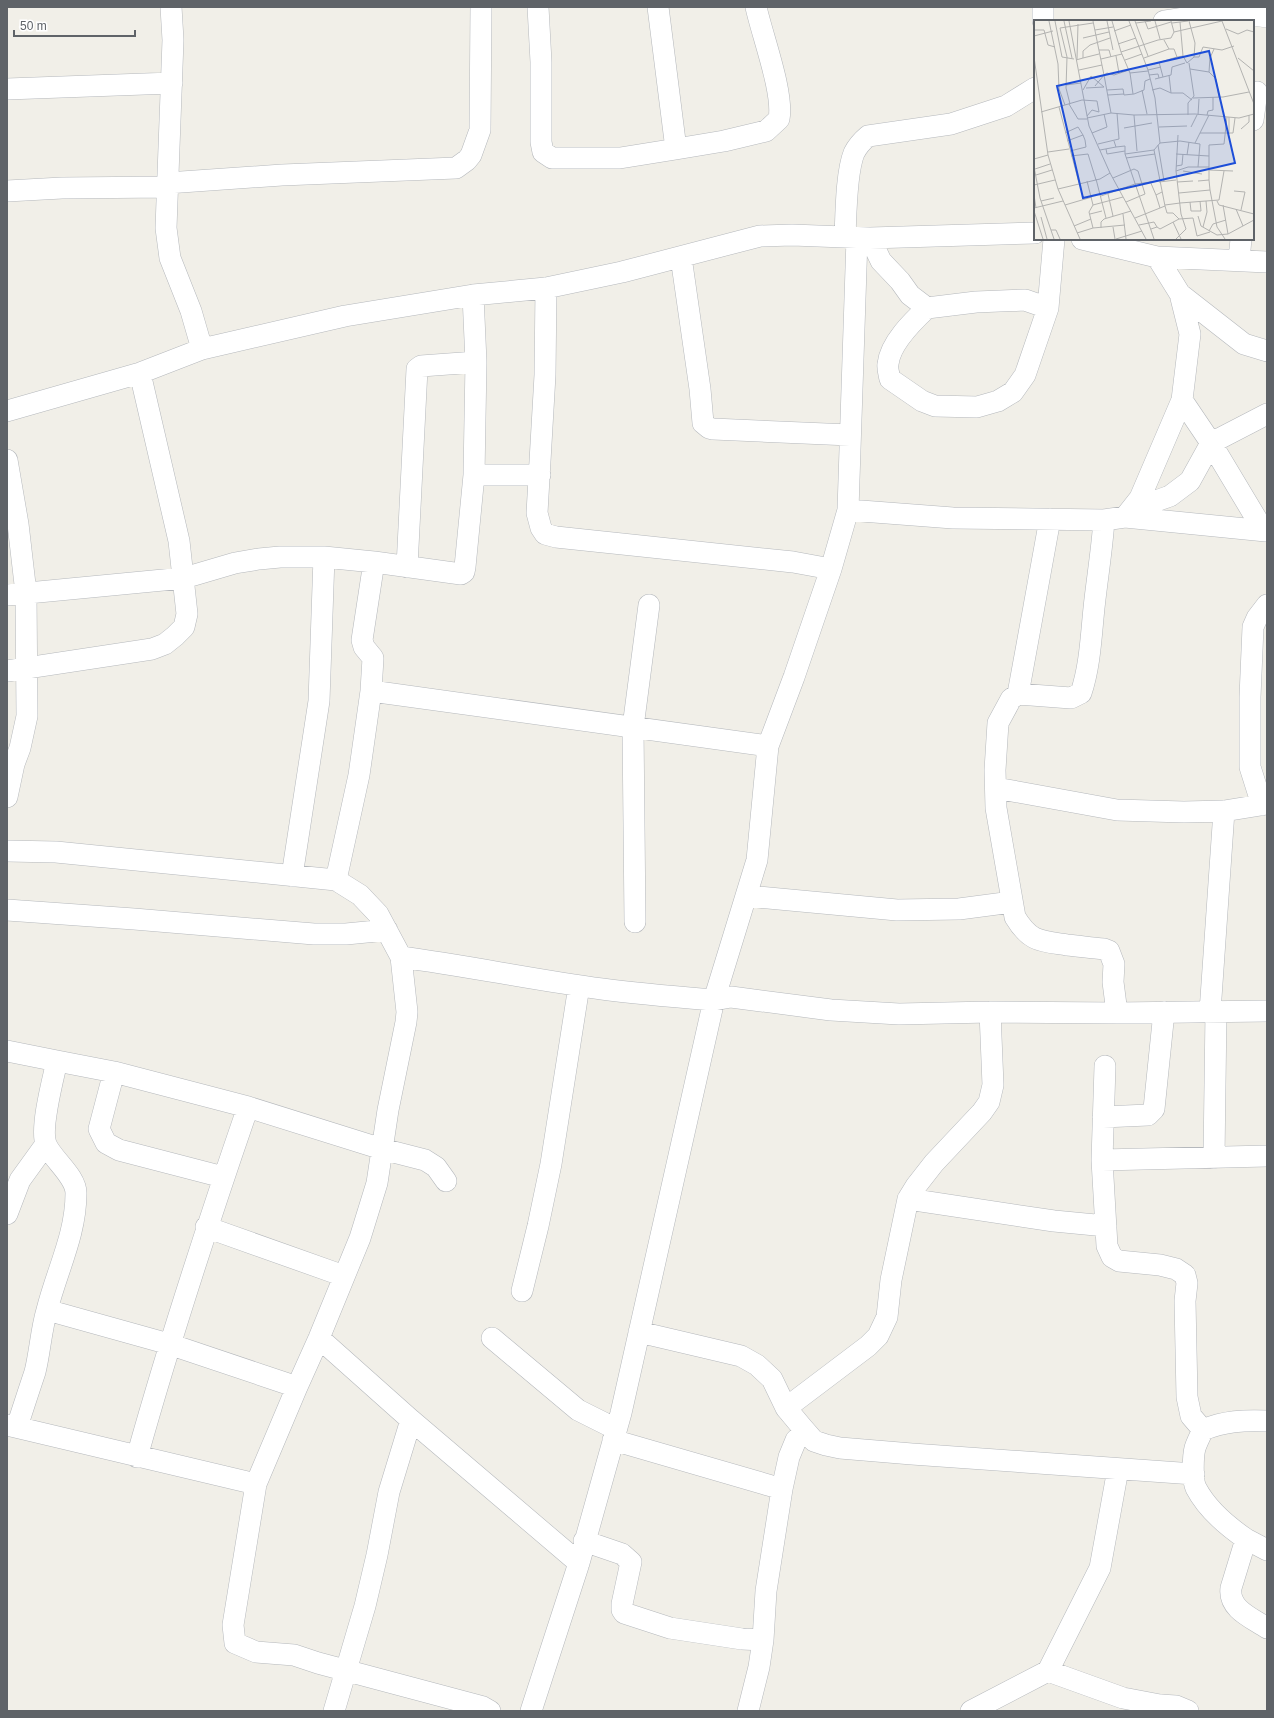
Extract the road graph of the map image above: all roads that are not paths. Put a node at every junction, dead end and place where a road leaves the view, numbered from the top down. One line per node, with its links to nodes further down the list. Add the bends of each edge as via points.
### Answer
1 (171, 7): 11 (street)
2 (481, 7): 17 (street, via 480,130 468,160 456,168 282,175)
3 (538, 7): 16 (street, via 543,152 552,158 620,158)
4 (658, 7): 16 (street)
5 (756, 7): 16 (street, via 775,80 780,107 779,118 766,131)
6 (1043, 7): 9 (street)
7 (1228, 16): 8 (street); 10 (street)
8 (1267, 17)
9 (1044, 20)
10 (1177, 20)
11 (172, 83): 12 (street); 17 (street)
12 (7, 89)
13 (1034, 89): 20 (street, via 1006,106 951,124 868,136 854,154 849,176)
14 (1259, 93): 15 (street)
15 (1254, 116)
16 (676, 149)
17 (167, 185): 18 (street); 33 (street, via 166,228 170,258 191,311)
18 (7, 191)
19 (1034, 233): 20 (street)
20 (857, 238): 24 (street, via 760,236); 31 (street, via 900,281 910,295); 40 (street)
21 (1054, 240): 32 (street)
22 (1086, 240): 25 (street)
23 (1241, 240): 26 (street)
24 (681, 257): 28 (street); 40 (street, via 705,426 713,429)
25 (1157, 257): 26 (street); 29 (street)
26 (1239, 260): 27 (street)
27 (1267, 262)
28 (546, 288): 30 (street); 44 (street)
29 (1180, 294): 34 (street, via 1244,344); 37 (street, via 1190,334)
30 (472, 295): 33 (street, via 345,316); 35 (street)
31 (927, 308): 32 (street, via 1025,300); 32 (street, via 912,322 891,350 888,365 890,379 922,401 935,406 977,407 998,401 1014,392 1025,375)
32 (1048, 308)
33 (202, 349): 36 (street)
34 (1267, 351)
35 (476, 362): 43 (street); 53 (street, via 424,365 416,369)
36 (140, 373): 38 (street); 55 (street, via 179,541)
37 (1182, 400): 41 (street); 45 (street)
38 (7, 411)
39 (1267, 414): 41 (street)
40 (850, 436): 46 (street)
41 (1211, 443): 45 (street, via 1190,481 1170,496 1156,501); 50 (street, via 1259,523)
42 (7, 460): 56 (street, via 18,524)
43 (474, 475): 44 (street); 53 (street, via 464,572 453,574)
44 (540, 475): 54 (street, via 537,513 540,528 545,534 793,562)
45 (1140, 498): 47 (street)
46 (848, 510): 48 (street, via 953,518); 54 (street)
47 (1125, 517): 49 (street); 50 (street)
48 (1050, 519): 49 (street); 61 (street)
49 (1104, 520): 61 (street, via 1089,662 1081,694 1072,698)
50 (1267, 531)
51 (324, 557): 52 (street); 55 (street, via 259,559 235,563); 71 (street, via 319,701)
52 (374, 562): 53 (street); 60 (street, via 362,640 373,658)
53 (407, 567)
54 (831, 569): 64 (street)
55 (184, 578): 56 (street); 59 (street, via 187,614 184,627 165,644 152,649)
56 (17, 594): 59 (street)
57 (649, 605): 63 (street)
58 (1267, 605): 62 (street, via 1253,628)
59 (17, 670): 65 (street, via 26,716 20,748)
60 (372, 691): 63 (street); 72 (street, via 360,775)
61 (1018, 694): 66 (street, via 1011,699 998,723)
62 (1258, 696): 68 (street, via 1250,767)
63 (633, 727): 64 (street); 76 (street)
64 (768, 746): 73 (street, via 757,860)
65 (11, 765): 67 (street)
66 (996, 788): 69 (street, via 1117,810); 74 (street, via 996,808)
67 (7, 797)
68 (1265, 805): 69 (street)
69 (1224, 811): 84 (street)
70 (7, 851): 71 (street, via 56,852)
71 (292, 876): 72 (street)
72 (336, 880): 77 (street, via 360,895 378,914)
73 (747, 896): 74 (street, via 897,910 959,909); 80 (street)
74 (1012, 902): 85 (street, via 1015,917 1021,927 1041,942 1110,951 1114,964 1112,982)
75 (7, 910): 77 (street, via 314,934)
76 (635, 922)
77 (387, 930): 78 (street)
78 (401, 957): 79 (street); 93 (street, via 407,1012)
79 (579, 986): 80 (street); 104 (street, via 551,1164)
80 (714, 1000): 82 (street, via 732,997 831,1010 899,1014); 106 (street)
81 (1267, 1011): 84 (street)
82 (990, 1012): 85 (street); 99 (street, via 993,1085 989,1102 934,1163)
83 (1164, 1012): 84 (street); 85 (street); 91 (street, via 1154,1109 1148,1114)
84 (1213, 1012): 95 (street)
85 (1117, 1013)
86 (7, 1051): 87 (street)
87 (58, 1061): 89 (street); 92 (street, via 44,1128)
88 (1105, 1066): 91 (street)
89 (114, 1072): 90 (street); 97 (street, via 99,1129 106,1143 119,1150)
90 (248, 1107): 93 (street); 97 (street)
91 (1103, 1117): 96 (street)
92 (46, 1144): 100 (street, via 20,1180); 105 (street, via 68,1174 76,1190 70,1234)
93 (382, 1149): 98 (street, via 425,1160 436,1167); 103 (street, via 377,1183 360,1238)
94 (1267, 1156): 95 (street)
95 (1214, 1158): 96 (street)
96 (1102, 1160): 101 (street)
97 (224, 1177): 102 (street)
98 (446, 1181)
99 (908, 1200): 101 (street); 111 (street, via 891,1280 887,1317 878,1336)
100 (7, 1214)
101 (1106, 1226): 115 (street, via 1107,1246 1112,1257 1119,1261 1160,1265 1176,1269 1185,1275 1187,1397 1191,1416)
102 (206, 1227): 103 (street); 109 (street)
103 (344, 1276): 107 (street)
104 (522, 1291)
105 (47, 1310): 109 (street); 114 (street, via 35,1371)
106 (639, 1332): 111 (street, via 741,1356 757,1365 772,1379); 117 (street)
107 (319, 1338): 110 (street); 112 (street)
108 (492, 1338): 117 (street, via 578,1410)
109 (169, 1344): 110 (street); 118 (street)
110 (297, 1387): 121 (street)
111 (786, 1408): 116 (street)
112 (411, 1420): 127 (street); 130 (street, via 389,1492 377,1555)
113 (1267, 1421): 115 (street, via 1244,1420)
114 (12, 1426): 118 (street)
115 (1203, 1430): 120 (street, via 1195,1448)
116 (805, 1431): 119 (street, via 814,1441 840,1448); 122 (street, via 796,1440 789,1457)
117 (614, 1435): 122 (street); 124 (street)
118 (136, 1456): 121 (street)
119 (1118, 1469): 120 (street); 131 (street, via 1100,1568)
120 (1194, 1474): 123 (street, via 1196,1487 1206,1502 1222,1521)
121 (256, 1484): 130 (street, via 234,1625 235,1643 256,1652 294,1655)
122 (782, 1490): 129 (street, via 766,1591)
123 (1246, 1539): 126 (street); 128 (street, via 1230,1595 1238,1609)
124 (584, 1541): 127 (street); 129 (street, via 622,1554 631,1562 622,1604 624,1613 670,1628)
125 (1267, 1547): 126 (street)
126 (1267, 1550)
127 (579, 1563): 134 (street)
128 (1267, 1628)
129 (763, 1640): 135 (street)
130 (347, 1671): 132 (street); 133 (street)
131 (1048, 1671): 136 (street); 137 (street, via 1123,1698 1176,1706)
132 (334, 1711)
133 (490, 1711)
134 (531, 1711)
135 (748, 1711)
136 (971, 1711)
137 (1188, 1711)

